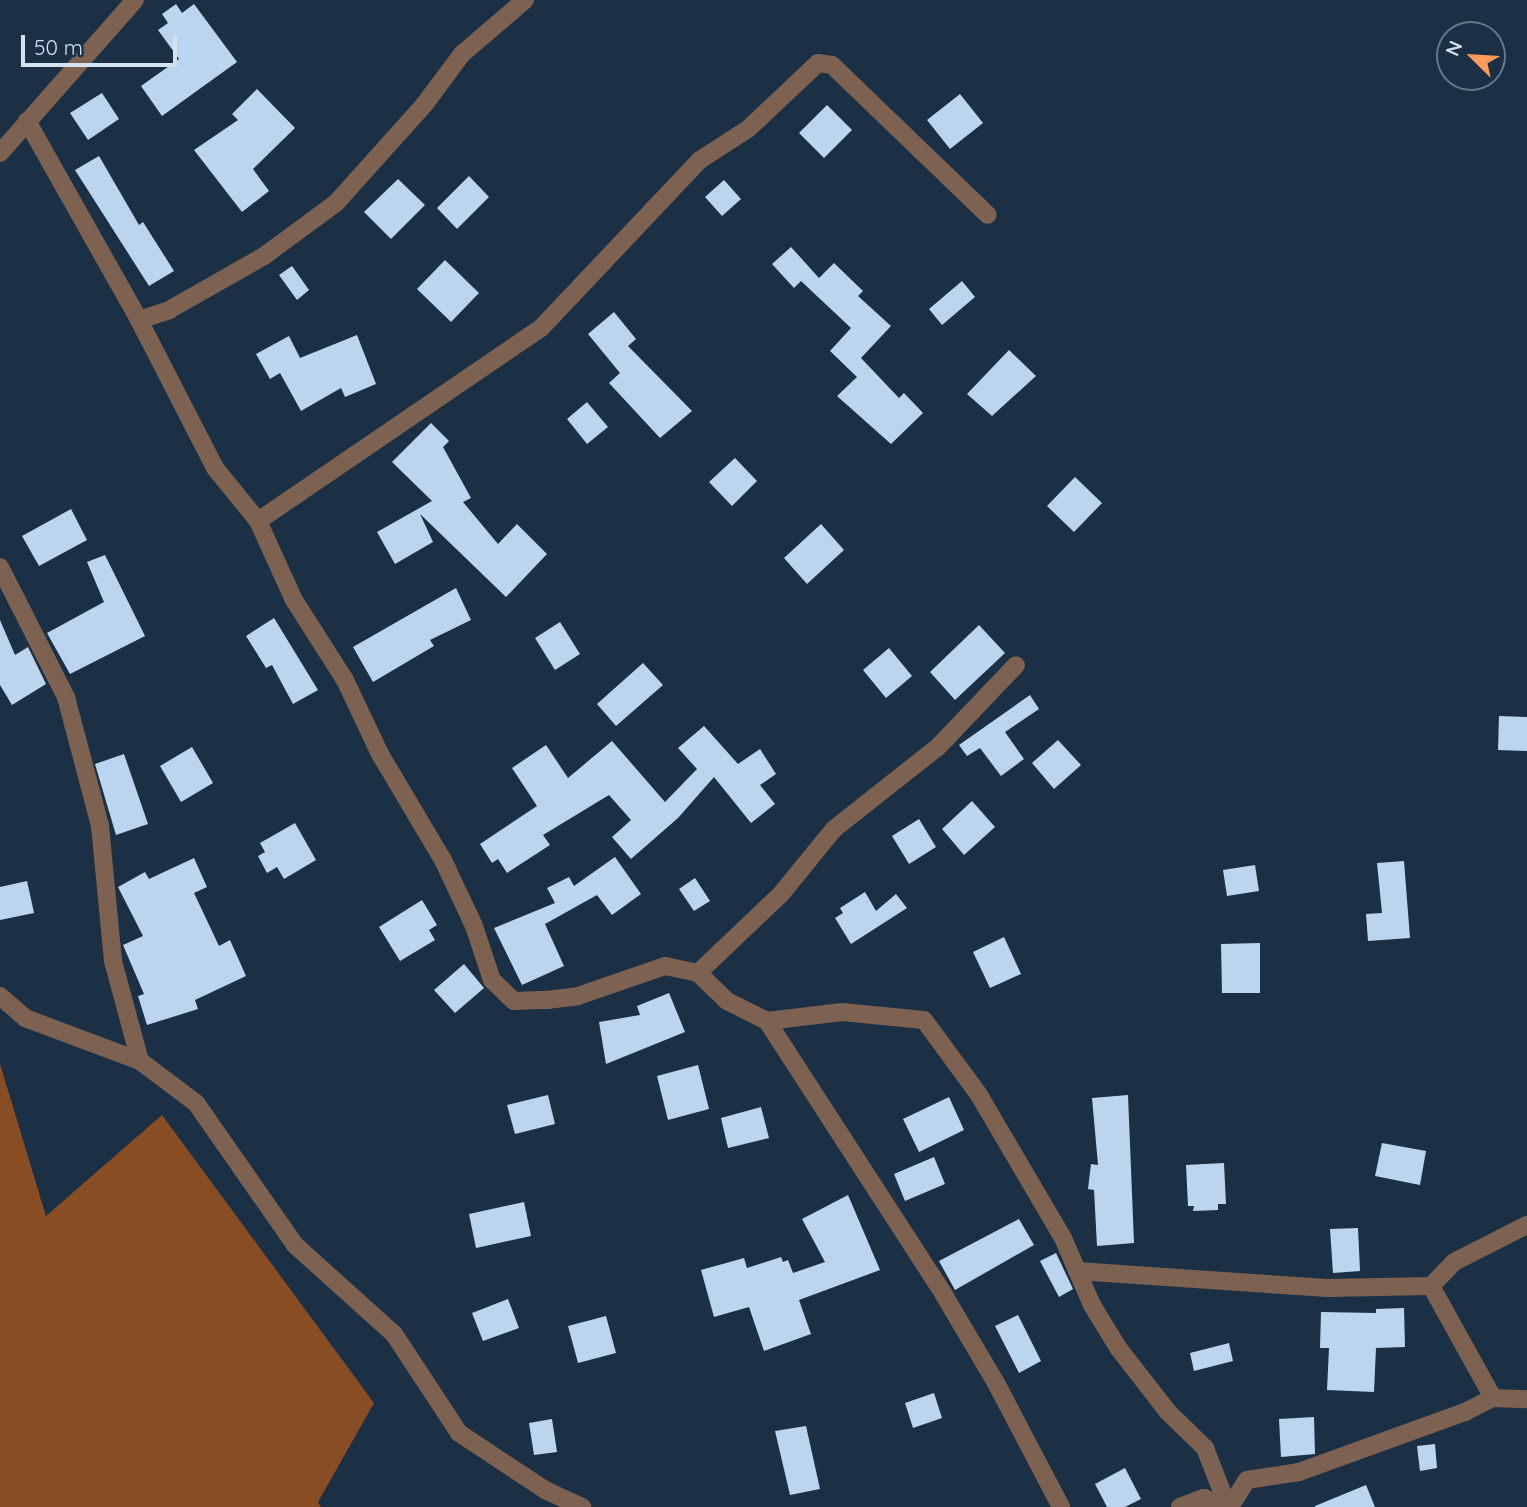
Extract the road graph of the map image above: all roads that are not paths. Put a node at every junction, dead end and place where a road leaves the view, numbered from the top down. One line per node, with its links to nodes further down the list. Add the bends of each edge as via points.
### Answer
1 (135, 0): 3 (street)
2 (525, 0): 6 (street, via 462,54 424,106 336,202 264,256 169,310)
3 (27, 121): 4 (street); 6 (street)
4 (0, 153)
5 (988, 215): 7 (street, via 832,65 818,63 748,129 700,160 541,328)
6 (139, 320): 7 (street, via 215,468)
7 (258, 521): 10 (street, via 294,600 345,680 380,754 443,860 474,926 492,980 514,1001 525,1001 578,996 665,966)
8 (0, 567): 13 (street, via 66,697 100,826 113,961)
9 (1016, 665): 10 (street, via 938,747 834,829 781,894)
10 (698, 973): 12 (street, via 727,1001)
11 (0, 996): 13 (street, via 25,1018)
12 (767, 1021): 15 (street, via 842,1012 925,1020 979,1095); 20 (street, via 950,1306)
13 (140, 1061): 19 (street, via 196,1103 295,1245 394,1334 459,1433 545,1490)
14 (1527, 1224): 16 (street, via 1454,1262)
15 (1077, 1271): 16 (street, via 1327,1288); 22 (street, via 1119,1349 1168,1412 1205,1448)
16 (1431, 1286): 17 (street)
17 (1493, 1398): 18 (street); 22 (street, via 1299,1472 1247,1480)
18 (1527, 1399)
19 (582, 1507)
20 (1061, 1507)
21 (1180, 1507): 22 (street, via 1204,1498)
22 (1227, 1507)

